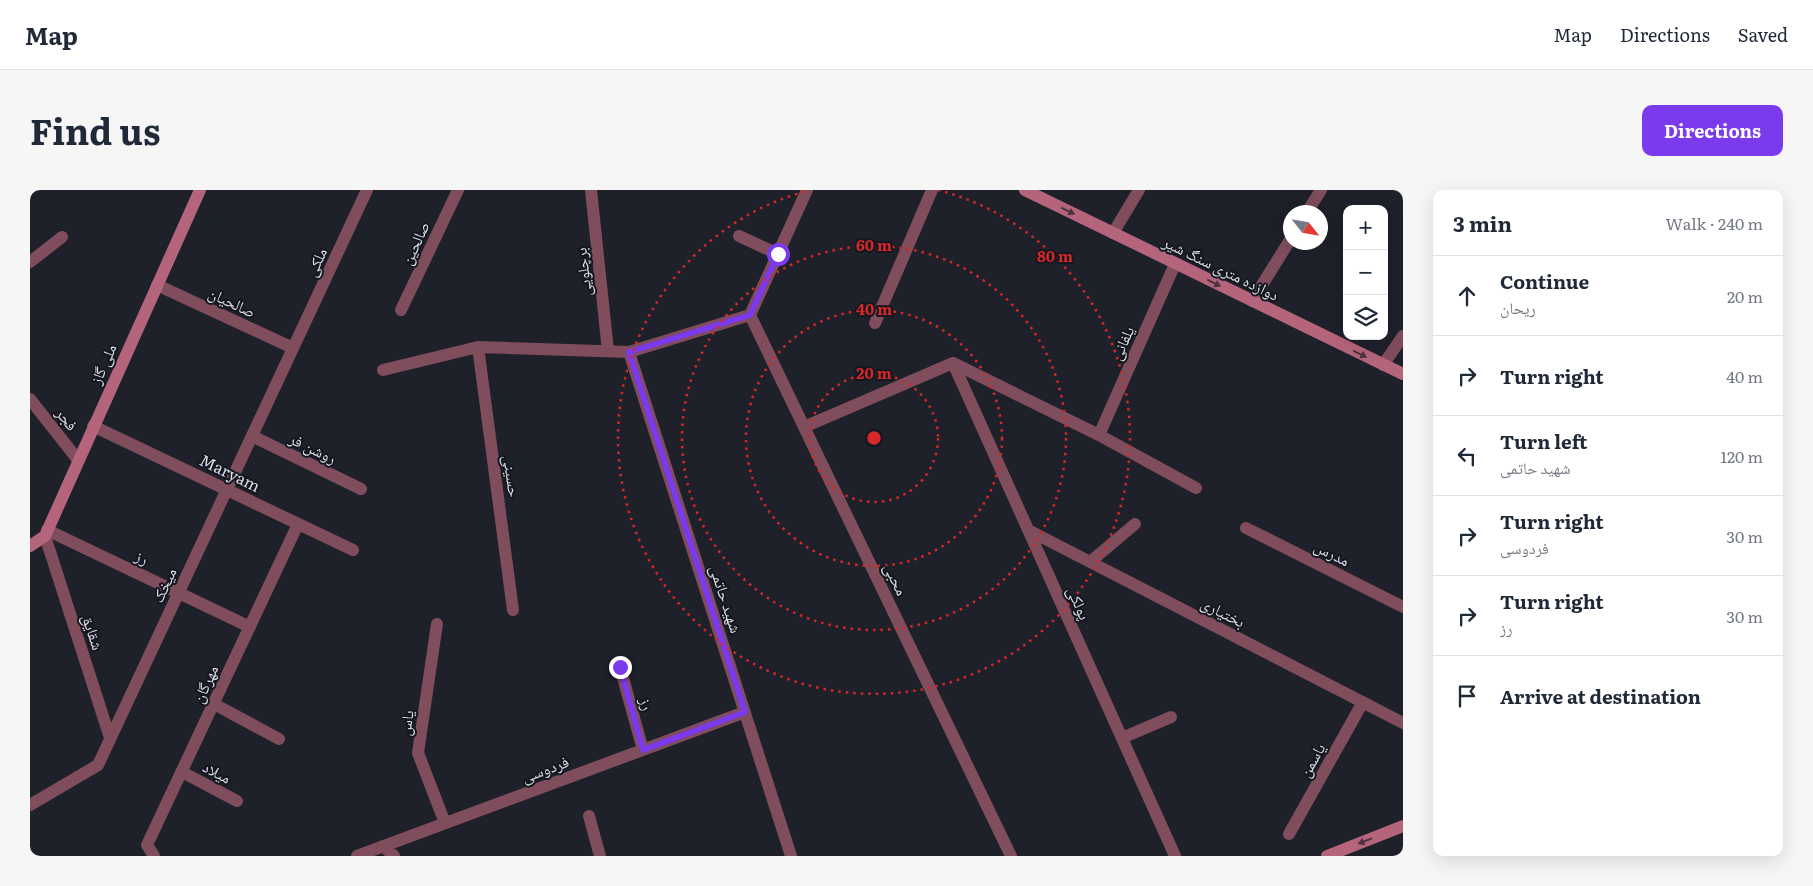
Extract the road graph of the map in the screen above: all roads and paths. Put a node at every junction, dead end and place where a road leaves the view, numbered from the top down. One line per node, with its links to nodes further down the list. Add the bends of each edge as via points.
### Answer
1 (200, 190): 18 (street, ملی گاز)
2 (367, 190): 25 (street, ملکی)
3 (458, 190): 20 (street, صالحین)
4 (591, 190): 26 (street, برچلویی)
5 (807, 190): 15 (street)
6 (932, 190): 22 (street)
7 (1024, 190): 11 (street, دوازده متری سنگ شیر, one-way to 11)
8 (1139, 190): 11 (street)
9 (1321, 190): 10 (street)
10 (1311, 205)
11 (1113, 233): 17 (street, دوازده متری سنگ شیر)
12 (739, 236): 15 (street)
13 (62, 237): 16 (street)
14 (1284, 250): 19 (street)
15 (778, 254): 21 (street)
16 (30, 262)
17 (1175, 264): 19 (street, دوازده متری سنگ شیر, one-way to 19); 35 (street, یلفانی)
18 (157, 285): 25 (street, صالحیان); 33 (street, ملی گاز)
19 (1252, 301): 29 (street, دوازده متری سنگ شیر, one-way to 29)
20 (401, 310)
21 (750, 315): 27 (street); 34 (street, محبی)
22 (875, 323)
23 (1403, 336): 29 (street)
24 (478, 346): 26 (street); 30 (street); 51 (street, حسینی)
25 (293, 348): 36 (street, میخک)
26 (608, 351): 27 (street)
27 (629, 352): 57 (street, شهید حاتمی)
28 (953, 363): 34 (street); 35 (street); 44 (street, پولکی)
29 (1384, 365): 31 (street, دوازده متری سنگ شیر)
30 (383, 370)
31 (1403, 374)
32 (30, 399): 37 (street, فجر)
33 (93, 426): 37 (street, ملی گاز); 40 (street, Maryam)
34 (804, 427): 77 (street, محبی)
35 (1099, 435): 38 (street)
36 (252, 436): 39 (street, روشن فر); 40 (street, میخک)
37 (78, 460): 45 (street, ملی گاز)
38 (1196, 488)
39 (360, 489)
40 (227, 490): 41 (street, Maryam); 49 (street, میخک)
41 (298, 524): 47 (street, Maryam); 53 (street, مهرگان)
42 (1135, 524): 48 (street)
43 (1246, 528): 50 (street, مدرس)
44 (1028, 530): 48 (street, بختیاری); 62 (street, پولکی)
45 (46, 533): 46 (street); 49 (street, رز); 60 (street, شقایق)
46 (30, 546)
47 (353, 550)
48 (1090, 562): 55 (street, بختیاری)
49 (178, 592): 53 (street, رز); 60 (street, میخک)
50 (1403, 607)
51 (513, 610)
52 (437, 624): 68 (street, یاس, via 418,753)
53 (250, 627): 56 (street, مهرگان)
54 (620, 667): 63 (street, رز)
55 (1363, 702): 59 (street, بختیاری); 70 (street, یاسمن)
56 (214, 704): 61 (street); 64 (street, مهرگان)
57 (745, 712): 63 (street, فردوسی); 76 (street, شهید حاتمی)
58 (1171, 717): 62 (street)
59 (1403, 723)
60 (110, 738): 66 (street, میخک, via 98,765)
61 (279, 738)
62 (1122, 738): 78 (street, پولکی)
63 (643, 750): 68 (street, فردوسی)
64 (182, 772): 65 (street, میلاد); 72 (street, مهرگان, via 147,845)
65 (237, 801)
66 (30, 805)
67 (589, 816): 75 (street)
68 (445, 823): 71 (street, فردوسی)
69 (1403, 826): 79 (street, one-way to 79)
70 (1289, 834)
71 (383, 851): 73 (street, فردوسی); 74 (street)
72 (154, 856)
73 (357, 856)
74 (394, 856)
75 (600, 856)
76 (791, 856)
77 (1011, 856)
78 (1175, 856)
79 (1327, 856)

